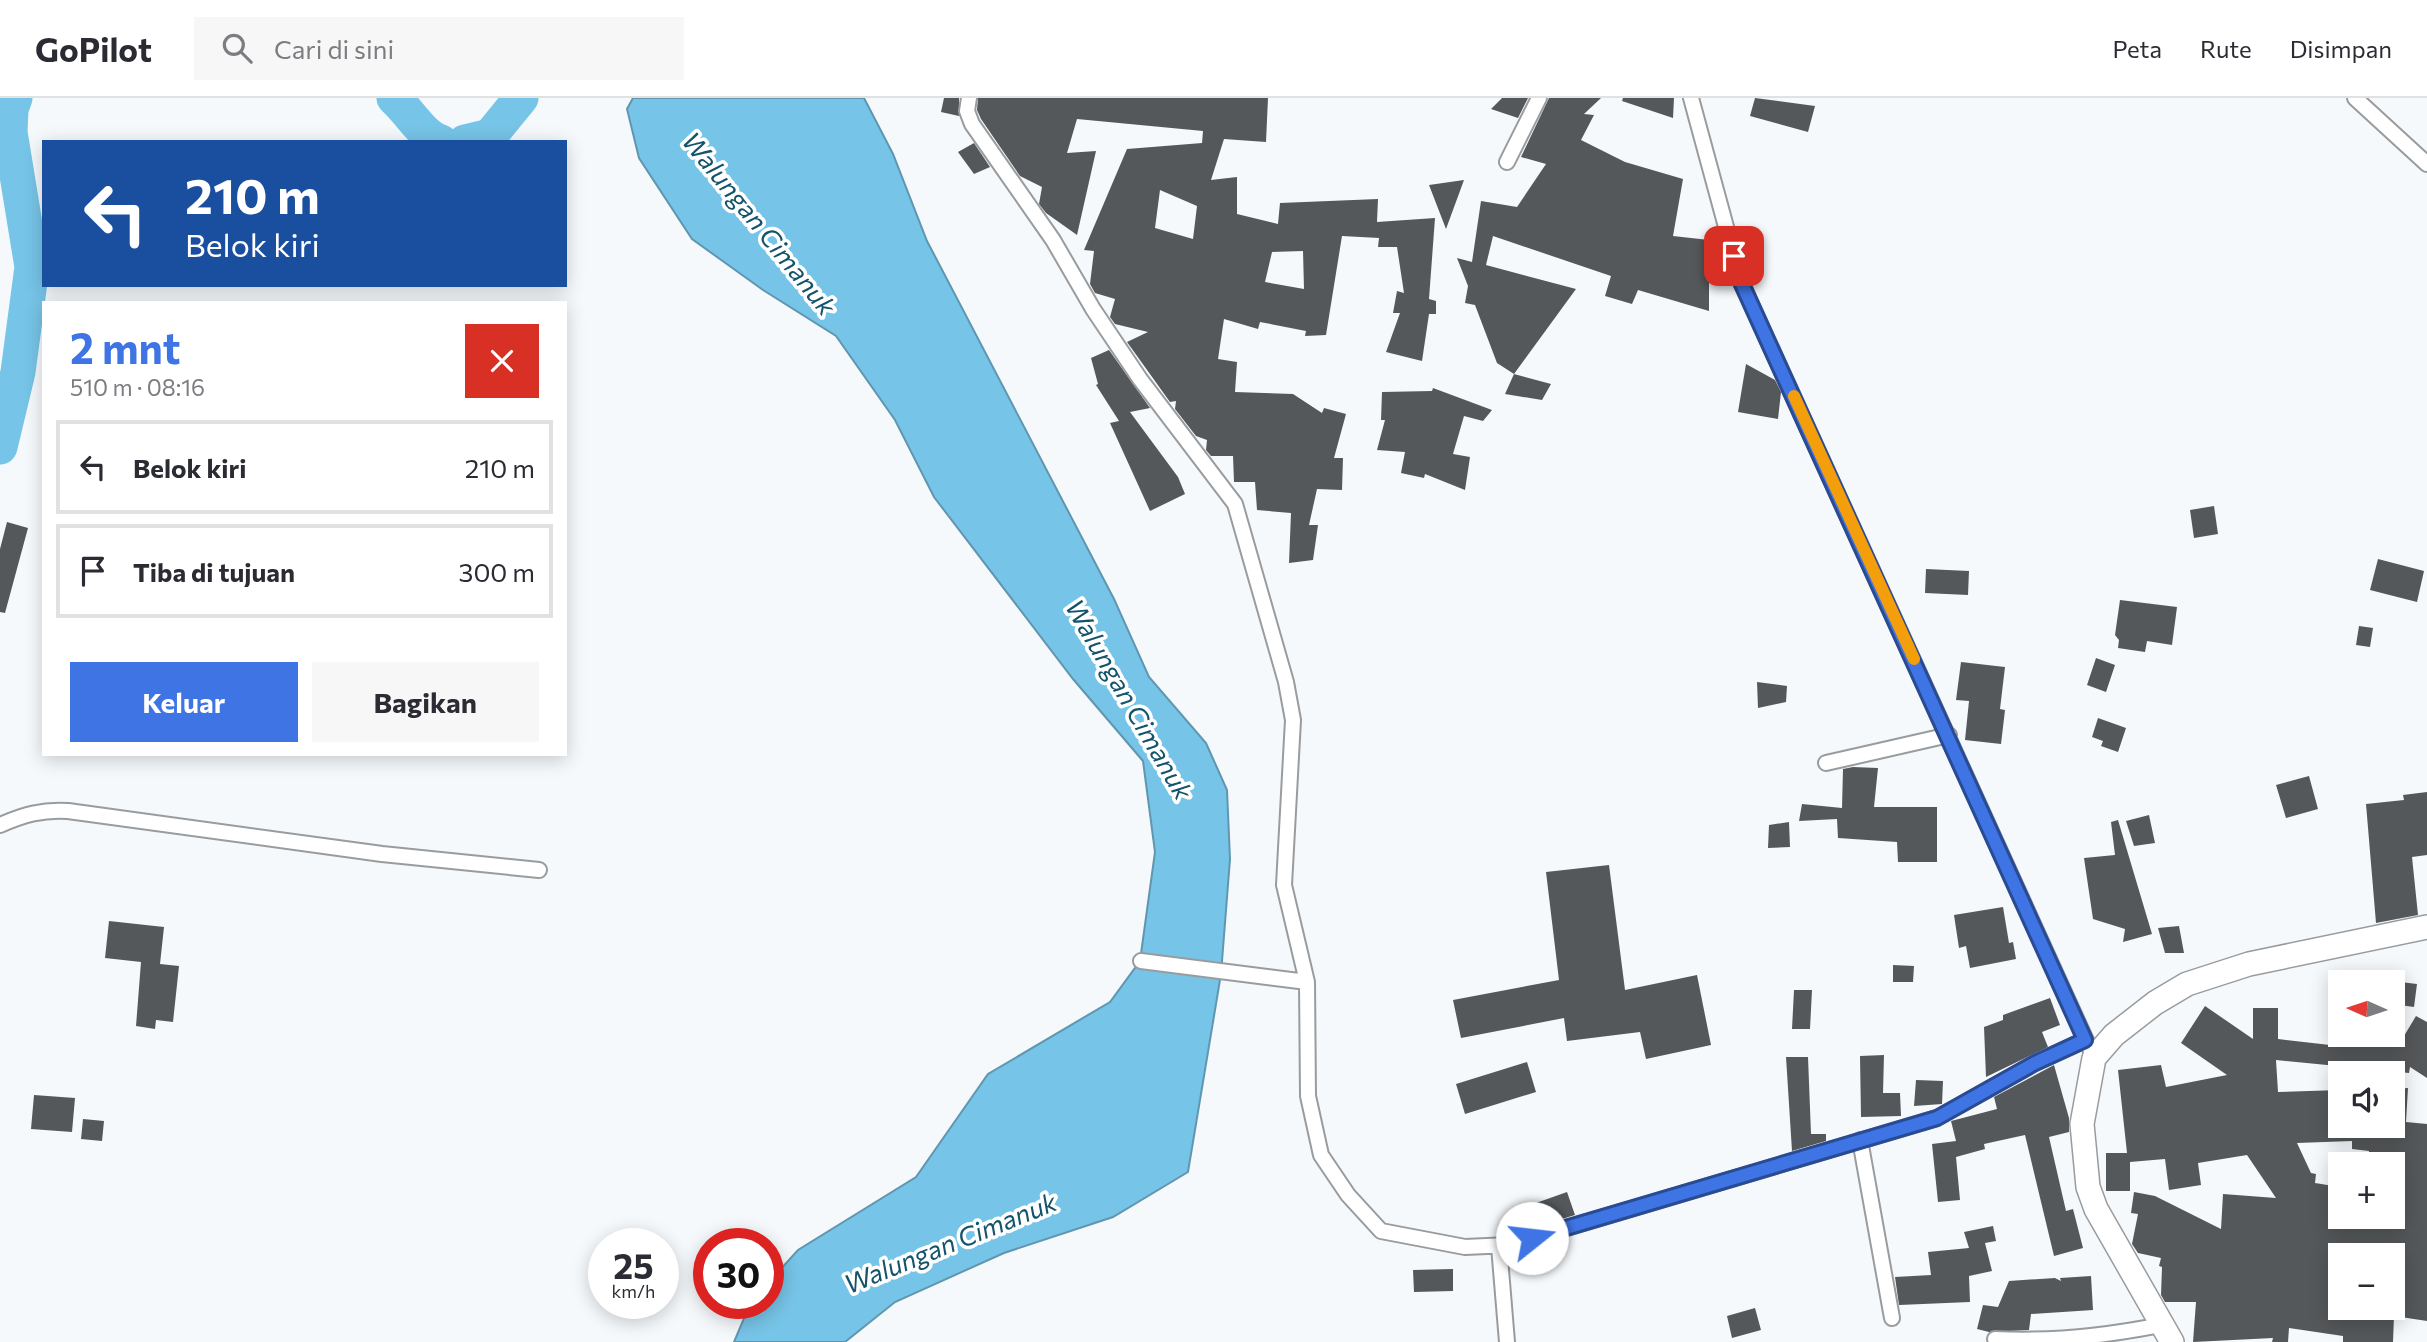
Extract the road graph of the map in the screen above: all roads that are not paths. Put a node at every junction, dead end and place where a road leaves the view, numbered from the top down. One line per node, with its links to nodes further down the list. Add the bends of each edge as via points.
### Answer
1 (969, 98): 13 (street, via 972,124 1053,240 1093,309 1235,504 1293,720 1284,885)
2 (1539, 98): 5 (street)
3 (1691, 98): 7 (street, via 1741,282)
4 (2355, 98): 6 (street)
5 (1507, 162)
6 (2427, 164)
7 (1948, 735): 8 (street); 14 (street)
8 (1826, 763)
9 (0, 825): 10 (street, via 23,815 60,810 382,854)
10 (539, 870)
11 (2427, 927): 14 (main road, via 2249,964 2187,984)
12 (1140, 961): 13 (street)
13 (1307, 982): 16 (street, via 1311,1119 1321,1155 1348,1195 1381,1231 1443,1244)
14 (2089, 1049): 15 (street, via 2035,1063 1937,1118); 18 (main road, via 2082,1125 2088,1187)
15 (1860, 1140): 16 (street); 17 (street)
16 (1499, 1246): 20 (street)
17 (1892, 1318)
18 (2167, 1334): 19 (street)
19 (1995, 1339)
20 (1507, 1342)

